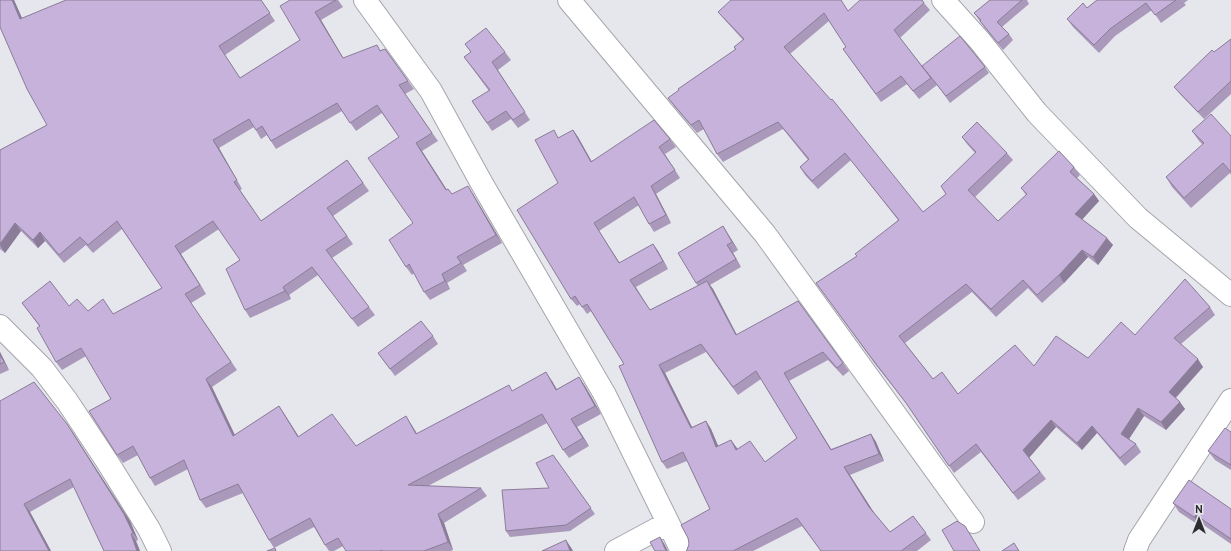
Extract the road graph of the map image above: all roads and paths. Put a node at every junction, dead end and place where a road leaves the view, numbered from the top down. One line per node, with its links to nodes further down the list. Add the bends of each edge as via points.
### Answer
1 (365, 0): 8 (street, via 431,91 605,395)
2 (569, 0): 7 (street, via 765,234)
3 (943, 0): 4 (street, via 980,41 1037,113 1138,218)
4 (1231, 295)
5 (0, 326): 9 (street, via 42,368 66,401 149,529)
6 (1231, 400): 12 (street)
7 (973, 522)
8 (668, 523): 10 (street); 11 (street)
9 (160, 551)
10 (616, 551)
11 (682, 551)
12 (1135, 551)

